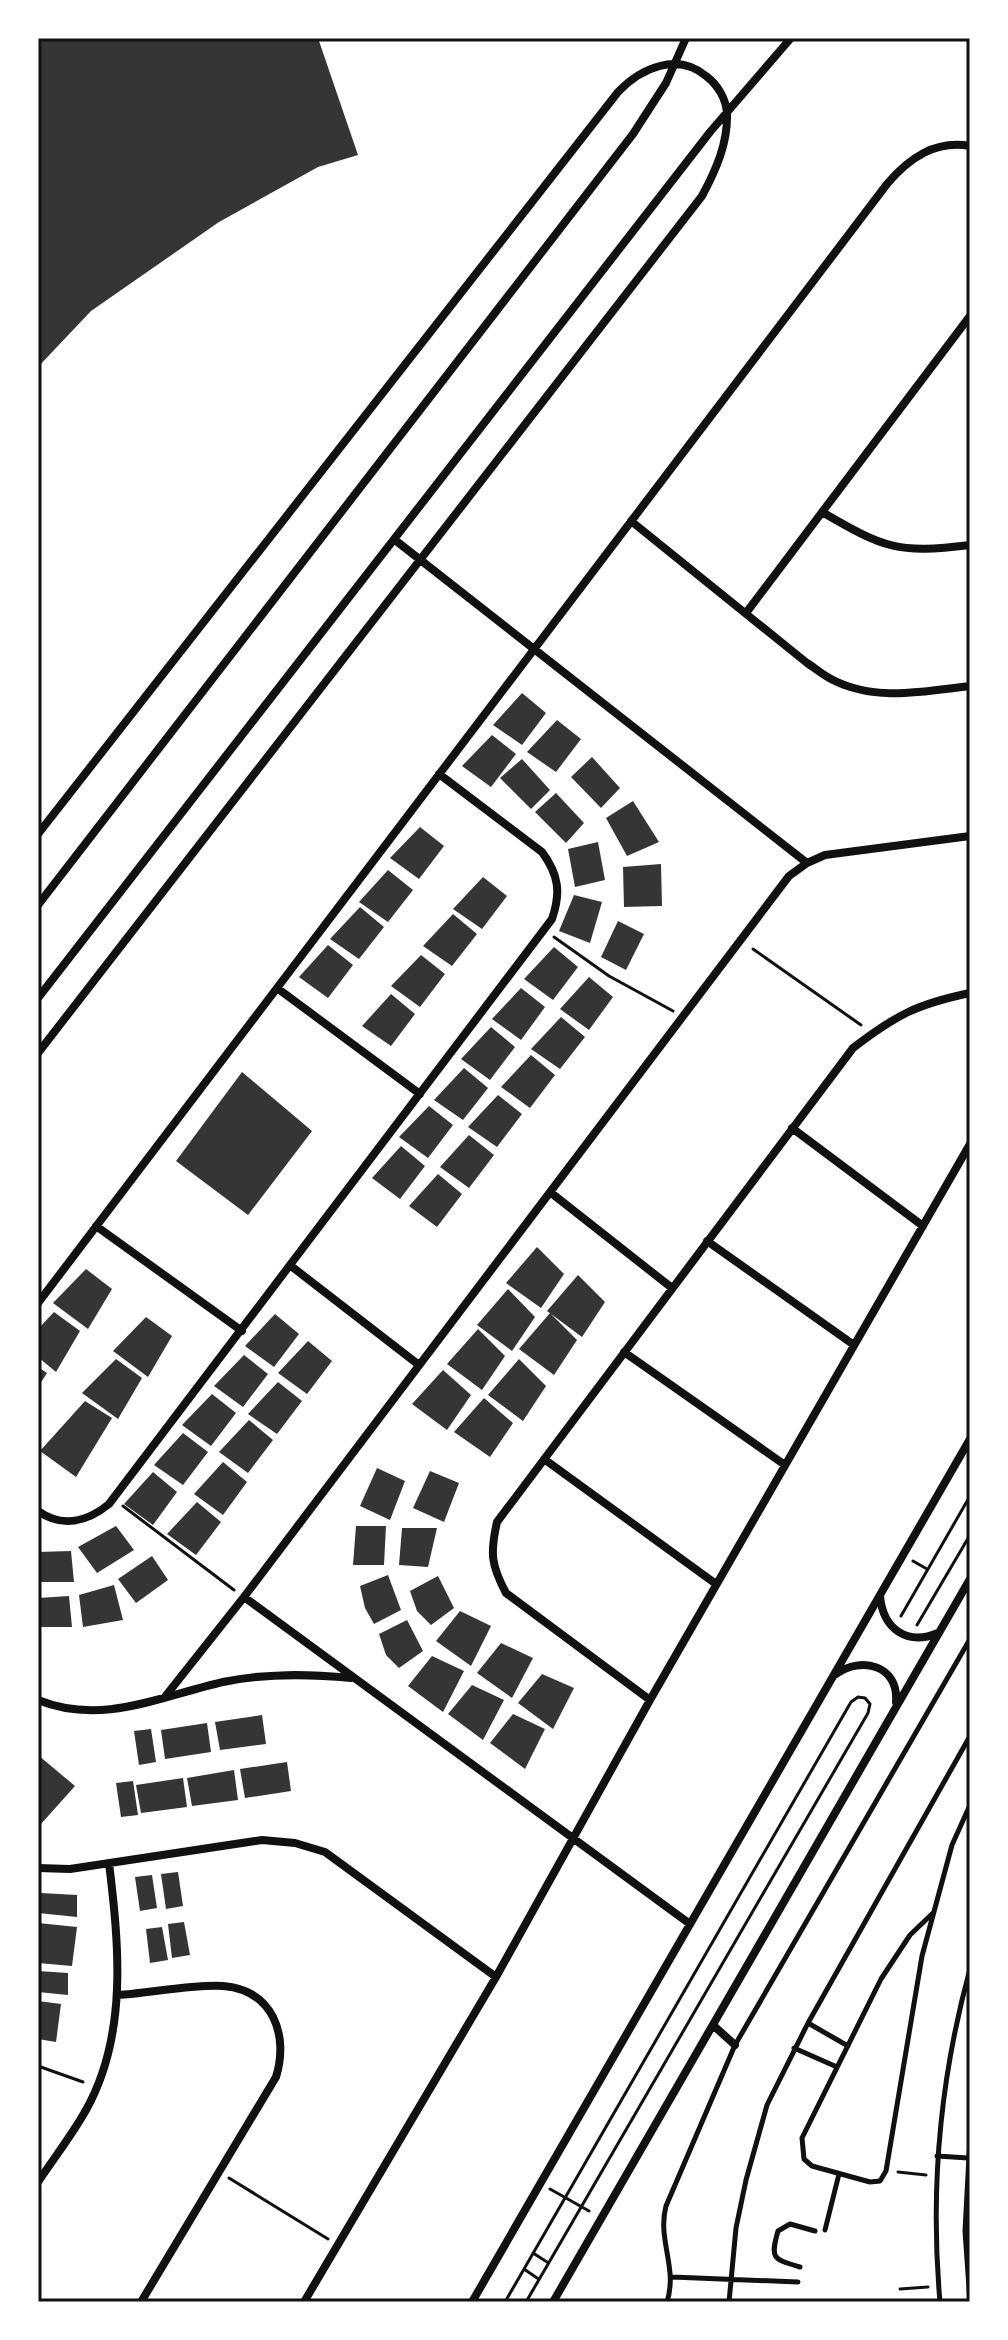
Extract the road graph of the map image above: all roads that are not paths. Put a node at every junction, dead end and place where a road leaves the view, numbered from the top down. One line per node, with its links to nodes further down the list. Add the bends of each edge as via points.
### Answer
1 (686, 38): 3 (street)
2 (791, 38): 4 (street)
3 (674, 64): 4 (street, via 701,71 714,82); 16 (street, via 640,73 618,92); 19 (street, via 633,134)
4 (727, 112): 9 (street); 11 (street, via 716,170 702,196)
5 (970, 146): 8 (street, via 930,149 900,168)
6 (970, 316): 7 (street)
7 (822, 512): 10 (street, via 889,546 925,551); 12 (street)
8 (631, 521): 12 (street); 13 (street)
9 (395, 540): 11 (street); 22 (street)
10 (970, 545)
11 (420, 560): 13 (street); 23 (street)
12 (746, 613): 14 (street, via 833,680 864,691 896,694)
13 (535, 648): 15 (street); 18 (street)
14 (970, 686)
15 (439, 774): 20 (street); 24 (street, via 542,852 559,884 558,902 544,930)
16 (38, 834)
17 (970, 836): 18 (street, via 825,855)
18 (807, 863): 27 (street, via 775,892)
19 (38, 905)
20 (277, 988): 24 (street); 28 (street)
21 (970, 993): 25 (street, via 930,1002 889,1020 853,1048)
22 (38, 998)
23 (38, 1053)
24 (420, 1094): 31 (street)
25 (792, 1128): 29 (street); 30 (street)
26 (970, 1144): 29 (street)
27 (550, 1192): 32 (street); 37 (street)
28 (96, 1226): 33 (street); 34 (street)
29 (923, 1226): 35 (street)
30 (707, 1241): 32 (street); 35 (street)
31 (291, 1266): 34 (street); 37 (street)
32 (672, 1288): 36 (street)
33 (38, 1303)
34 (242, 1331): 41 (street, via 95,1516 59,1521)
35 (854, 1345): 40 (street)
36 (624, 1352): 39 (street); 40 (street)
37 (419, 1365): 45 (street)
38 (970, 1439): 44 (street)
39 (544, 1459): 43 (street); 52 (street, via 497,1522 491,1547 494,1571 506,1593 525,1609)
40 (785, 1465): 43 (street)
41 (38, 1511)
42 (970, 1579): 46 (street)
43 (716, 1584): 52 (street)
44 (880, 1596): 46 (street, via 885,1620 893,1629 915,1639); 48 (street)
45 (244, 1597): 49 (street); 50 (street)
46 (938, 1633): 53 (street)
47 (970, 1639): 66 (lane)
48 (834, 1676): 53 (street, via 854,1664 877,1667 893,1684); 60 (street)
49 (353, 1678): 50 (street, via 291,1673); 56 (street)
50 (164, 1698): 51 (street, via 115,1711 64,1708)
51 (38, 1700)
52 (650, 1700): 56 (street)
53 (895, 1707): 65 (street)
54 (970, 1736): 64 (lane)
55 (970, 1805): 59 (lane, via 952,1845)
56 (573, 1838): 60 (street); 62 (street)
57 (109, 1863): 58 (street); 62 (street, via 262,1840 295,1843 325,1852); 63 (street)
58 (38, 1868)
59 (933, 1913): 67 (lane, via 910,1935 881,1979); 73 (lane, via 886,2171 880,2181 870,2182)
60 (690, 1924): 84 (street)
61 (970, 1969): 71 (lane, via 947,2073)
62 (496, 1977): 83 (street)
63 (118, 1995): 74 (street, via 105,2064 87,2109); 82 (street, via 222,1986 242,1990 274,2017 282,2047 276,2077)
64 (808, 2023): 67 (lane); 68 (lane)
65 (714, 2026): 66 (street); 85 (street)
66 (735, 2045): 78 (lane, via 666,2206 662,2221)
67 (848, 2046): 69 (lane)
68 (794, 2048): 69 (lane); 79 (lane, via 757,2135)
69 (837, 2067): 73 (lane, via 801,2148 812,2166)
70 (970, 2138): 72 (lane)
71 (937, 2156): 72 (lane); 88 (lane)
72 (969, 2158): 81 (lane, via 965,2231)
73 (839, 2174): 75 (lane)
74 (38, 2182)
75 (825, 2230)
76 (815, 2231): 77 (lane, via 790,2224 778,2231 774,2257)
77 (800, 2267)
78 (672, 2277): 79 (lane); 86 (lane)
79 (731, 2280): 80 (lane); 87 (lane)
80 (798, 2282)
81 (970, 2300)
82 (141, 2302)
83 (304, 2302)
84 (472, 2302)
85 (553, 2302)
86 (667, 2302)
87 (729, 2302)
88 (940, 2302)

